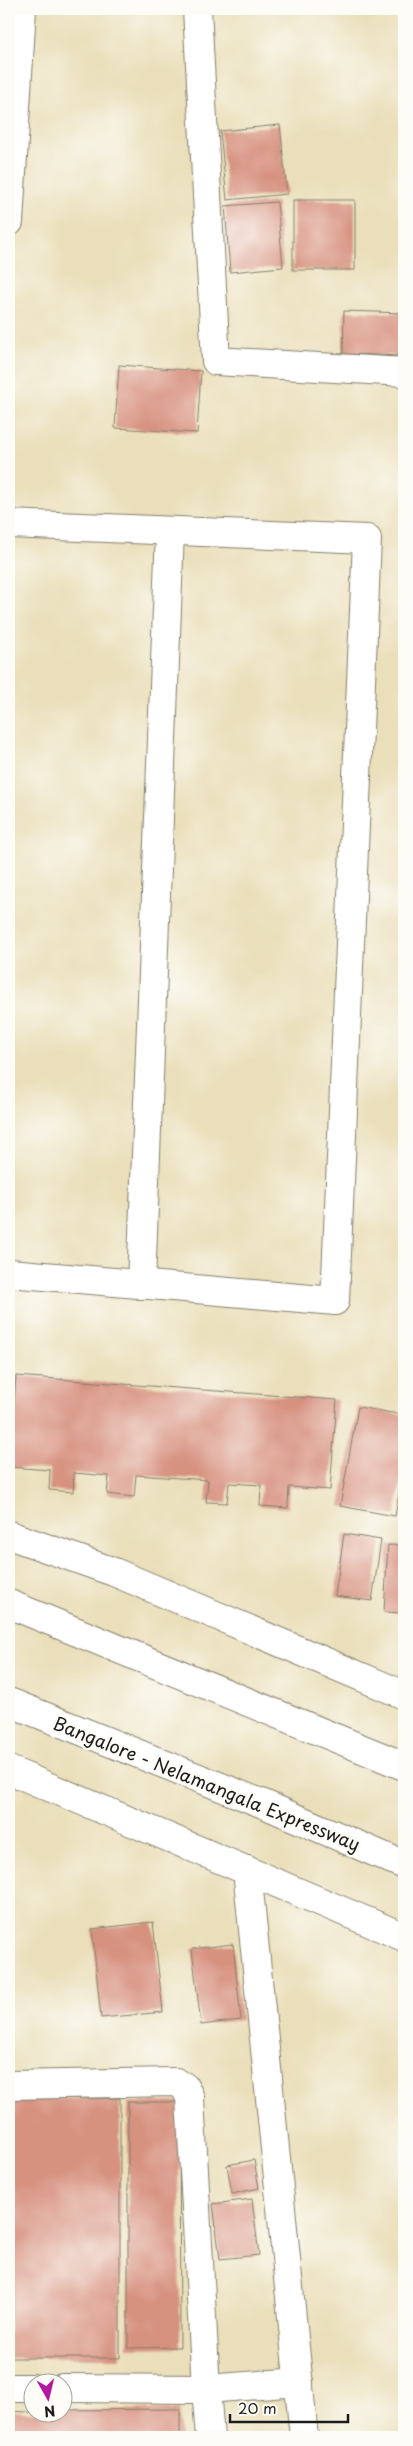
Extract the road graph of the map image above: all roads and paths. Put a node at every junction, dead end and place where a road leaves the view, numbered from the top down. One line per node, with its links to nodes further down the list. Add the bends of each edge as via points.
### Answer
1 (22, 9): 3 (main road)
2 (197, 9): 4 (main road, via 216,361)
3 (9, 222)
4 (404, 372)
5 (9, 524): 6 (main road)
6 (170, 531): 8 (main road); 8 (main road, via 367,539 335,1301)
7 (9, 1273): 8 (main road)
8 (141, 1285)
9 (9, 1535): 11 (main road, via 114,1572)
10 (9, 1604): 13 (main road)
11 (404, 1695)
12 (9, 1702): 15 (main road, Bangalore - Nelamangala Expressway, via 257,1801)
13 (404, 1766)
14 (9, 1770): 16 (main road)
15 (404, 1865)
16 (247, 1870): 17 (main road); 19 (main road)
17 (404, 1937)
18 (9, 2085): 23 (main road, via 176,2082 185,2087 190,2098)
19 (299, 2382): 23 (main road); 25 (main road)
20 (9, 2388): 21 (main road)
21 (22, 2388)
22 (72, 2388): 23 (main road)
23 (206, 2389): 24 (main road)
24 (210, 2437)
25 (304, 2437)

